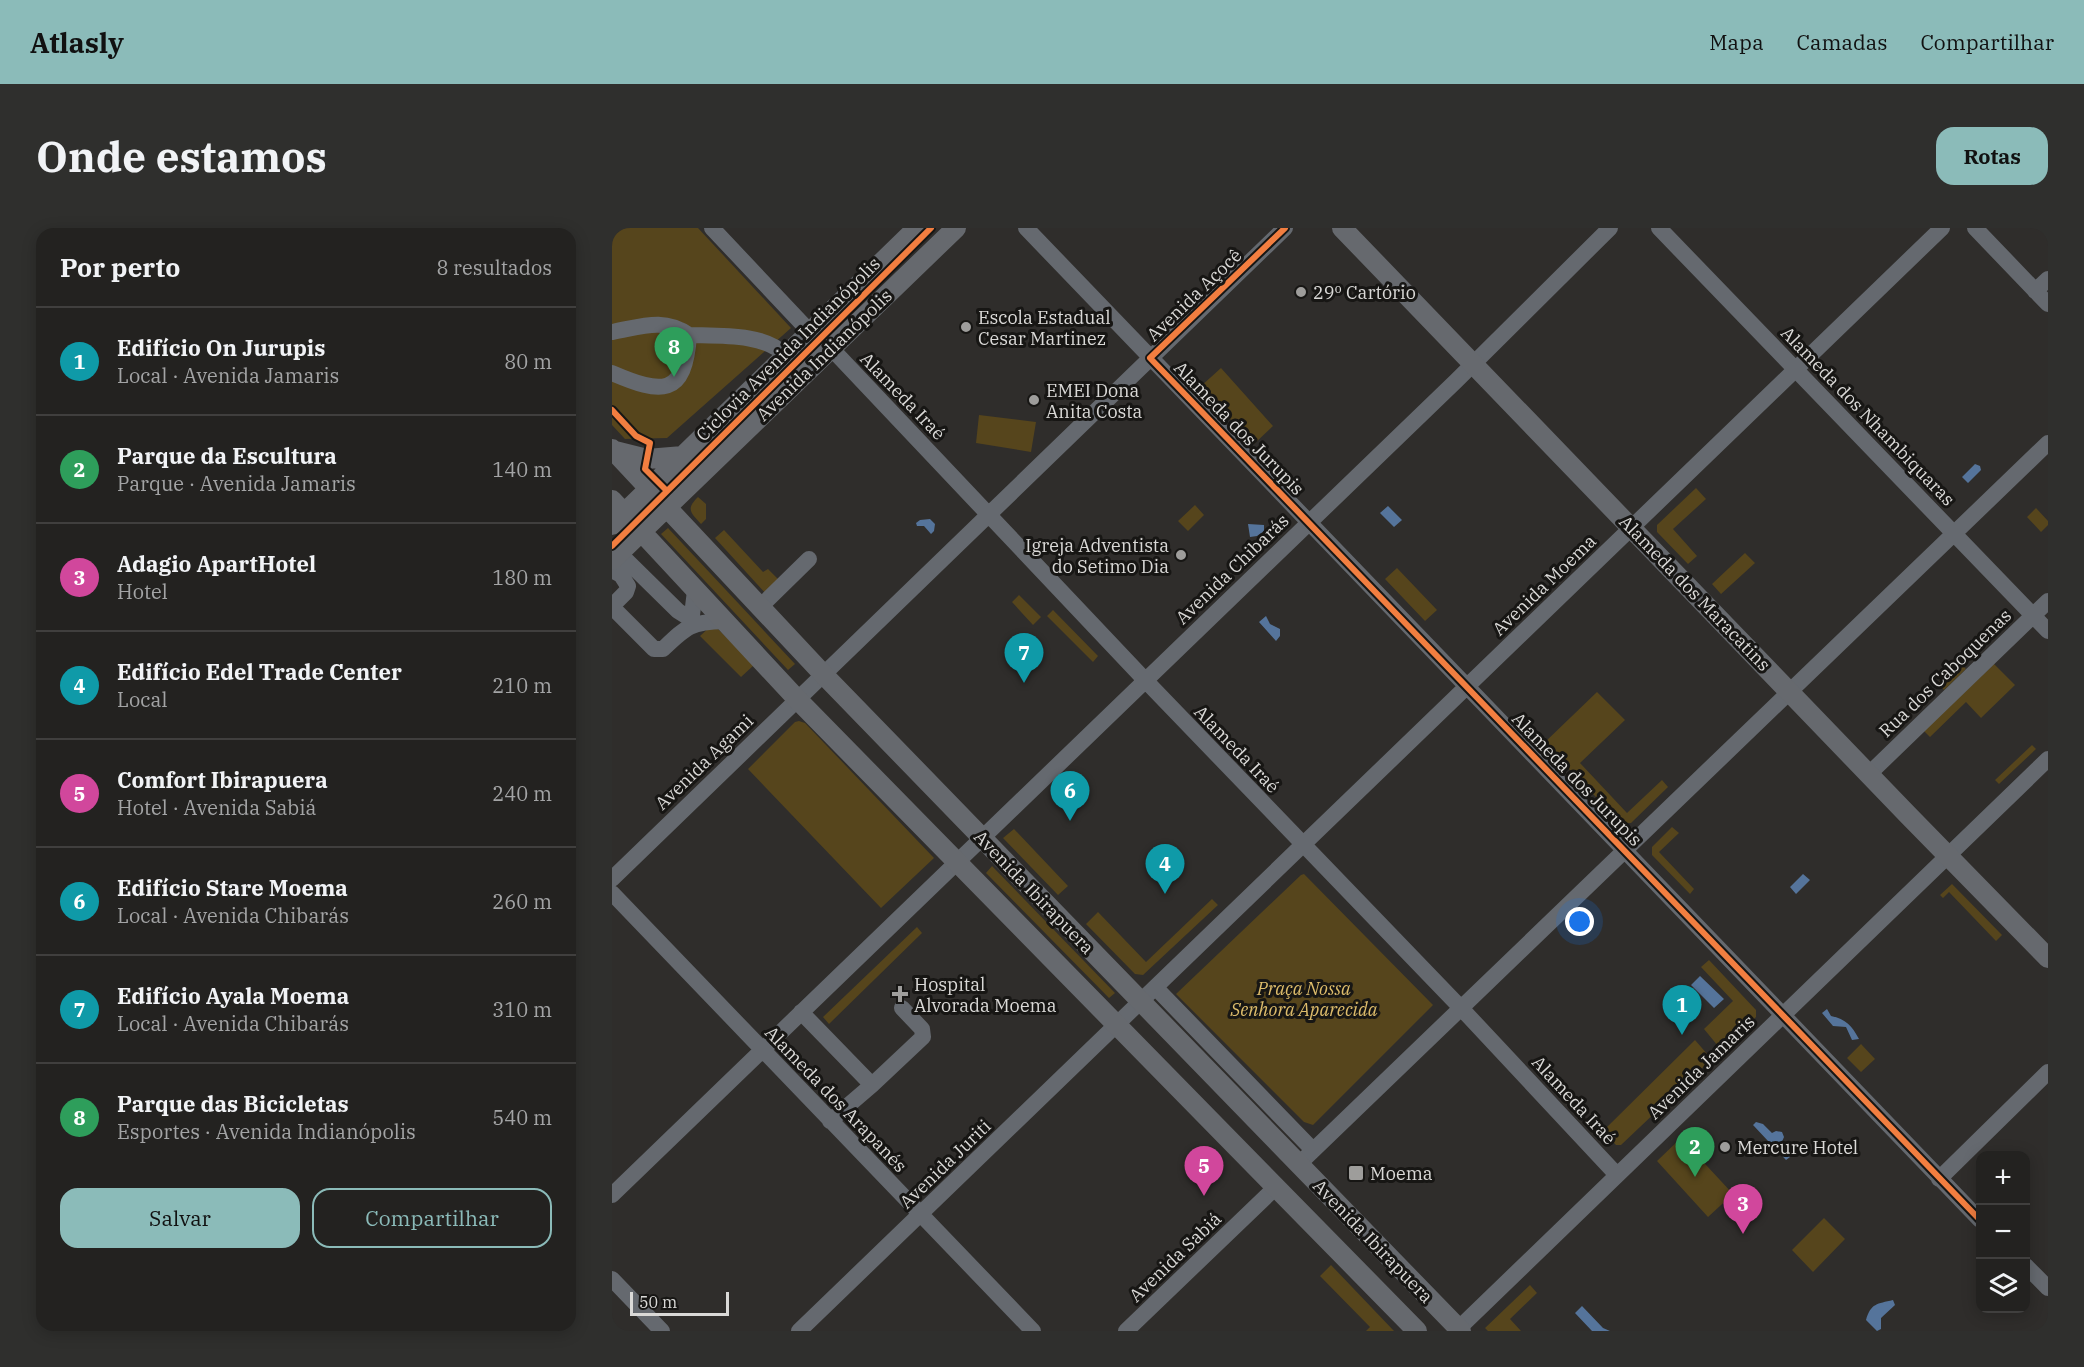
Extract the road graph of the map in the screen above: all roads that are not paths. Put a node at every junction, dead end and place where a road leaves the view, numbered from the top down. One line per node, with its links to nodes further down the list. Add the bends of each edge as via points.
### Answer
1 (712, 228): 15 (street)
2 (917, 228): 15 (main road, Avenida Indianópolis)
3 (956, 228): 17 (main road, Avenida Indianópolis)
4 (1026, 228): 19 (street, Alameda dos Jurupis)
5 (1285, 228): 19 (street, Avenida Açocê)
6 (1342, 228): 20 (main road, Alameda dos Maracatins)
7 (1610, 228): 20 (street, Avenida Chibarás)
8 (1659, 228): 21 (street, Alameda dos Nhambiquaras)
9 (1942, 228): 21 (street, Avenida Moema)
10 (1975, 228): 12 (street)
11 (2048, 279): 12 (street)
12 (2035, 291): 13 (street)
13 (2048, 304)
14 (612, 332): 16 (street, via 660,324)
15 (810, 332): 18 (main road, Avenida Indianópolis)
16 (689, 335): 18 (street, via 758,340 778,347); 22 (street, via 684,369 672,385 650,387)
17 (831, 348): 27 (main road, Avenida Indianópolis); 29 (street, Alameda Iraé)
18 (786, 356): 25 (main road, Avenida Indianópolis)
19 (1150, 358): 29 (street, Avenida Açocê); 30 (street, Alameda dos Jurupis)
20 (1473, 364): 30 (street, Avenida Chibarás); 31 (main road, Alameda dos Maracatins)
21 (1796, 369): 31 (street, Avenida Moema); 33 (street, Alameda dos Nhambiquaras)
22 (612, 373)
23 (2048, 443): 33 (street)
24 (613, 450): 25 (main road, via 647,459); 26 (main road, Avenida Ibirapuera)
25 (683, 456): 26 (main road, Avenida Indianópolis)
26 (650, 488): 27 (main road, Avenida Ibirapuera); 28 (main road, Avenida Indianópolis)
27 (667, 507): 32 (main road, Avenida Indianópolis); 39 (main road, Avenida Ibirapuera)
28 (616, 512): 32 (main road, Avenida Ibirapuera)
29 (989, 514): 44 (street, Avenida Açocê); 45 (street, Alameda Iraé)
30 (1310, 522): 45 (street, Avenida Chibarás); 46 (street, Alameda dos Jurupis)
31 (1632, 528): 46 (street, Avenida Moema); 47 (main road, Alameda dos Maracatins)
32 (642, 532): 35 (main road, Avenida Indianópolis); 37 (main road, Avenida Ibirapuera)
33 (1954, 534): 40 (street, Alameda dos Nhambiquaras); 47 (street)
34 (809, 559): 39 (street)
35 (614, 561): 36 (street)
36 (634, 578): 41 (street); 41 (street, via 614,609 654,649 663,649)
37 (695, 591): 41 (street); 42 (main road, Avenida Ibirapuera)
38 (2048, 601): 40 (street, Rua dos Caboquenas)
39 (760, 607): 44 (main road, Avenida Ibirapuera)
40 (2033, 615): 43 (street, Alameda dos Nhambiquaras); 50 (street, Rua dos Caboquenas)
41 (695, 619): 42 (street)
42 (723, 621): 48 (main road, Avenida Ibirapuera)
43 (2048, 631)
44 (823, 674): 48 (street, Avenida Agami); 51 (main road, Avenida Ibirapuera)
45 (1145, 680): 51 (street, Avenida Chibarás); 52 (street, Alameda Iraé)
46 (1467, 687): 52 (street, Avenida Moema); 53 (street, Alameda dos Jurupis)
47 (1789, 692): 50 (main road, Alameda dos Maracatins); 53 (street)
48 (797, 699): 55 (main road, Avenida Ibirapuera); 56 (street, Avenida Agami)
49 (2048, 759): 54 (street, Avenida Jamaris)
50 (1869, 774): 54 (main road, Alameda dos Maracatins)
51 (982, 838): 55 (street, Avenida Chibarás); 60 (main road, Avenida Ibirapuera)
52 (1303, 845): 59 (street); 62 (street, Alameda Iraé)
53 (1625, 850): 62 (street); 64 (street, Alameda dos Jurupis)
54 (1948, 856): 58 (main road, Alameda dos Maracatins); 64 (street, Avenida Jamaris)
55 (957, 861): 63 (street, Avenida Chibarás); 65 (main road, Avenida Ibirapuera)
56 (612, 879)
57 (612, 893): 66 (street, Alameda dos Arapanés)
58 (2048, 958)
59 (1156, 988): 60 (street); 70 (street)
60 (1141, 1002): 65 (street); 71 (main road, Avenida Ibirapuera)
61 (902, 1008): 68 (street, via 921,1029 923,1037)
62 (1461, 1008): 70 (street); 72 (street, Alameda Iraé)
63 (801, 1012): 66 (street, Avenida Chibarás); 68 (street)
64 (1783, 1015): 72 (street, Avenida Jamaris); 73 (street, Alameda dos Jurupis)
65 (1118, 1025): 74 (main road, Avenida Ibirapuera); 76 (street, Avenida Juriti)
66 (762, 1050): 69 (street, Alameda dos Arapanés); 75 (street, Avenida Chibarás)
67 (2048, 1072): 73 (street)
68 (872, 1085): 69 (street)
69 (830, 1121): 76 (street, Alameda dos Arapanés)
70 (1313, 1150): 71 (street)
71 (1299, 1164): 81 (main road, Avenida Ibirapuera)
72 (1617, 1175): 81 (street, Avenida Jamaris)
73 (1939, 1179): 77 (street, Alameda dos Jurupis)
74 (1277, 1186): 85 (street, Avenida Sabiá); 86 (main road, Avenida Ibirapuera)
75 (612, 1195)
76 (920, 1214): 83 (street, Avenida Juriti); 84 (street, Alameda dos Arapanés)
77 (1976, 1216)
78 (2030, 1271): 80 (street)
79 (612, 1279): 82 (street)
80 (2048, 1288)
81 (1458, 1330)
82 (662, 1331)
83 (799, 1331)
84 (1033, 1331)
85 (1126, 1331)
86 (1417, 1331)

